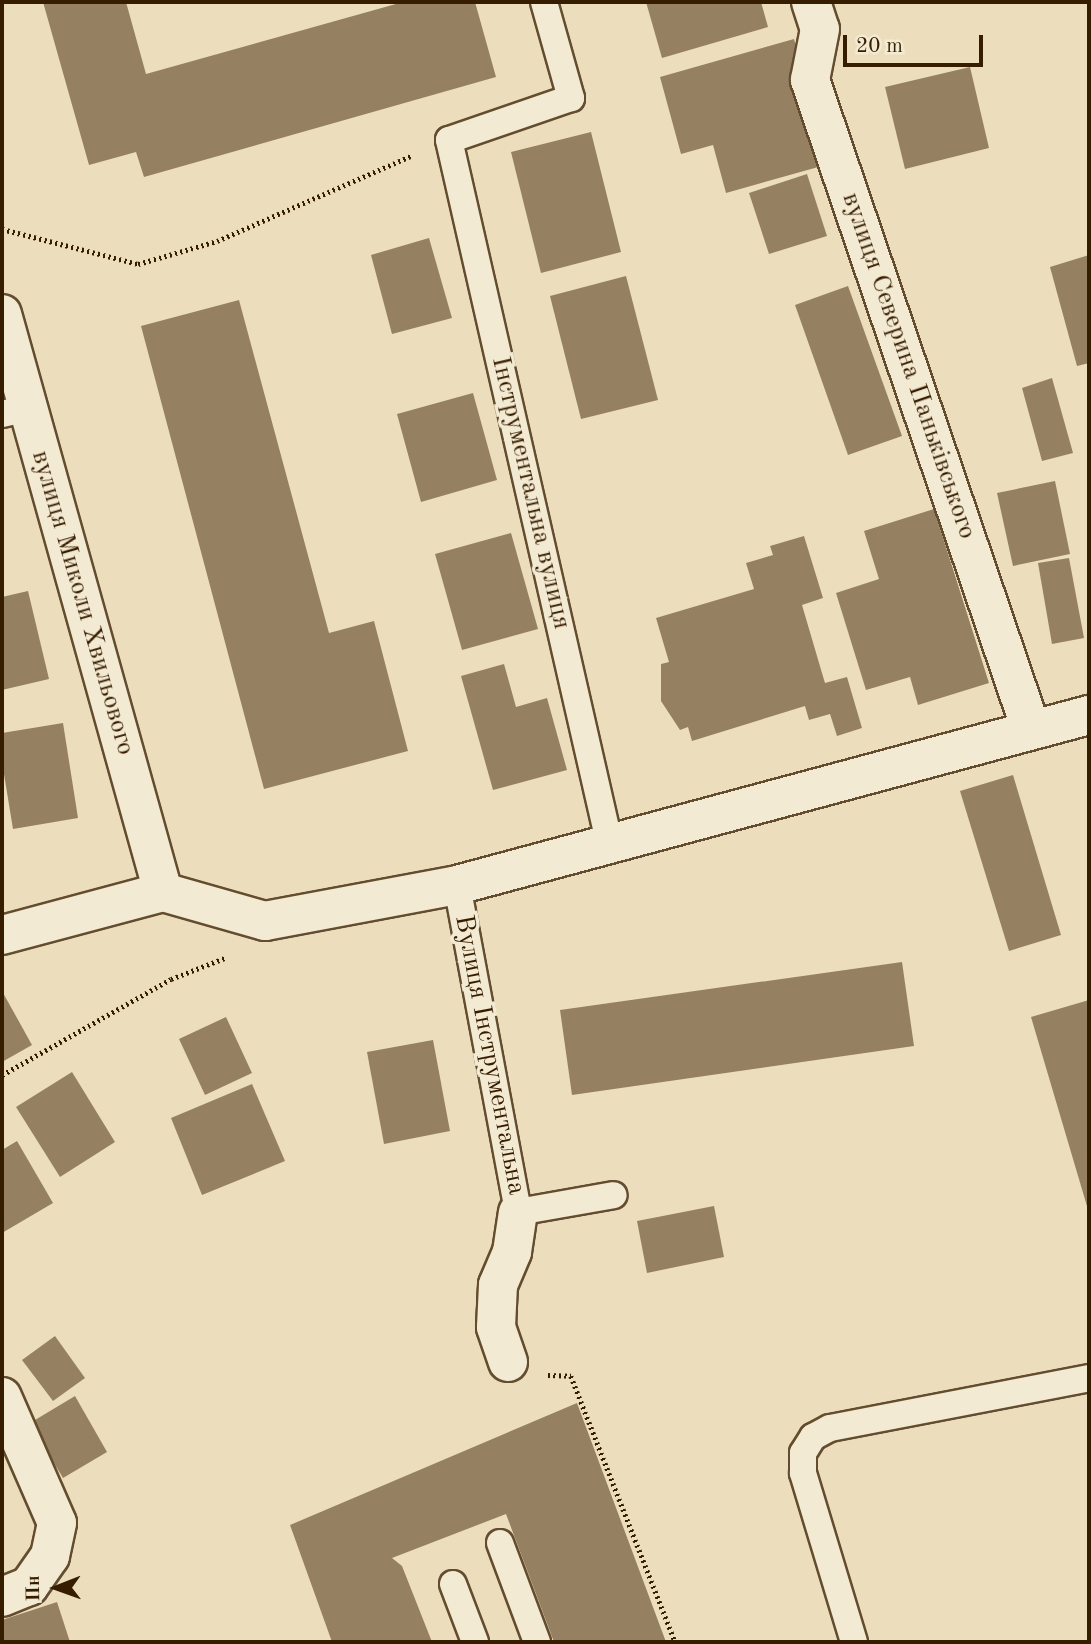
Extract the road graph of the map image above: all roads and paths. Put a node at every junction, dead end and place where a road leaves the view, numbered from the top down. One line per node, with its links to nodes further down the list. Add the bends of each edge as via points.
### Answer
1 (544, 2): 3 (lane, via 571,98)
2 (811, 2): 8 (street, вулиця Северина Паньківського, via 820,29 810,80)
3 (449, 139): 4 (path, via 217,241 138,264); 9 (lane, Інструментальна вулиця)
4 (2, 229)
5 (2, 314): 6 (street, вулиця Миколи Хвильового)
6 (14, 411): 11 (street, вулиця Миколи Хвильового)
7 (1089, 715): 8 (street)
8 (1031, 729): 9 (street)
9 (610, 846): 10 (street)
10 (457, 885): 11 (street, via 265,921); 16 (lane, Вулиця Інструментальна)
11 (163, 892): 12 (street)
12 (2, 935)
13 (171, 979): 14 (path)
14 (2, 1075)
15 (614, 1195): 16 (lane, Вулиця Інструментальна)
16 (518, 1212): 17 (street, via 512,1252 498,1285 496,1327)
17 (508, 1362): 25 (path, via 532,1374 571,1376)
18 (1089, 1378): 26 (lane, via 830,1428 813,1437 803,1453 803,1473)
19 (2, 1397): 22 (street, via 57,1523 50,1556 29,1586)
20 (500, 1543): 24 (lane)
21 (453, 1584): 23 (lane)
22 (2, 1597)
23 (475, 1642)
24 (537, 1642)
25 (675, 1642)
26 (854, 1642)

